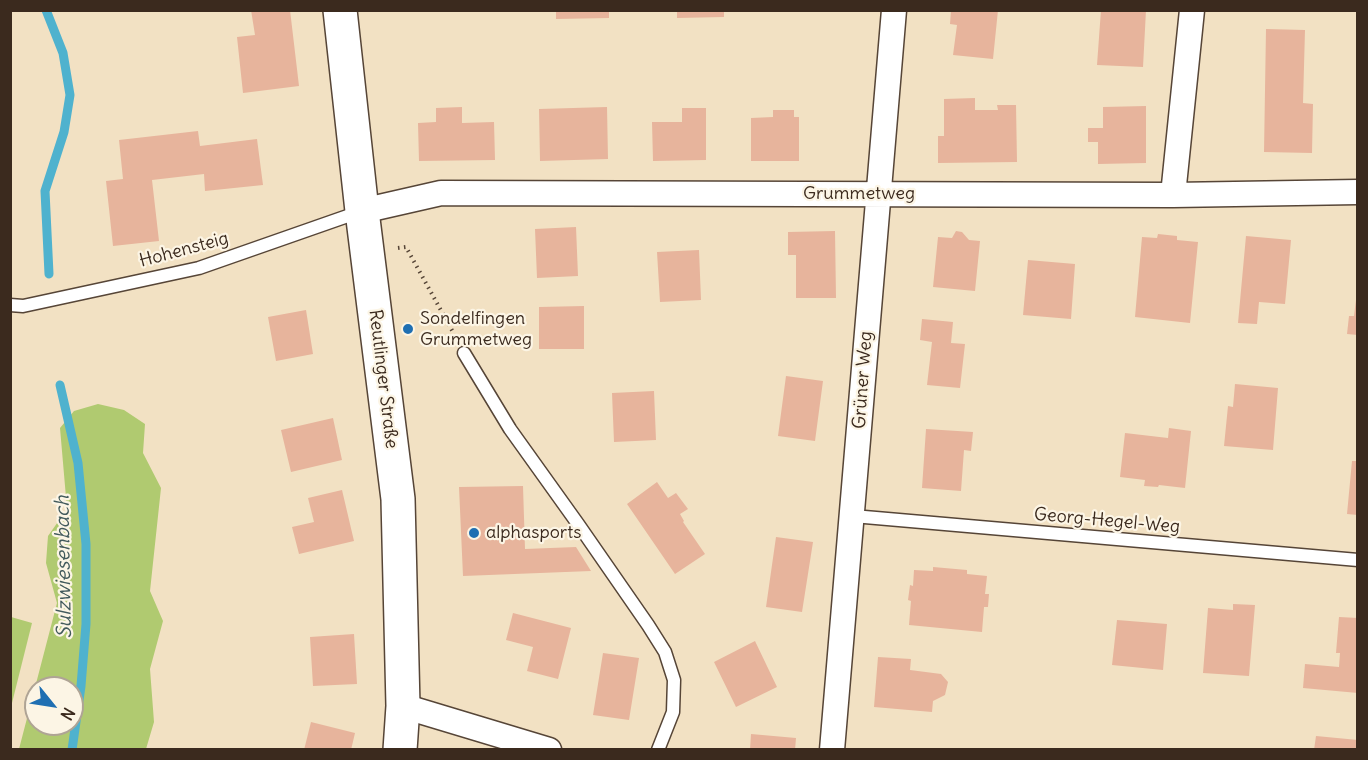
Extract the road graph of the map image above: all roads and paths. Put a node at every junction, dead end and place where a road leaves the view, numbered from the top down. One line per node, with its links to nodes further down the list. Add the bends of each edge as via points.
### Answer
1 (340, 10): 7 (main road, Reutlinger Straße)
2 (894, 10): 5 (street, Grüner Weg)
3 (1192, 10): 6 (street)
4 (1358, 192): 6 (street, Grummetweg)
5 (878, 194): 6 (street, Grummetweg); 7 (street, Grummetweg, via 441,193); 11 (street, Grüner Weg)
6 (1173, 195)
7 (362, 211): 8 (main road, Reutlinger Straße); 9 (lane, Hohensteig, via 199,268 23,306)
8 (367, 252): 10 (path, via 406,248); 13 (main road, Reutlinger Straße, via 398,499)
9 (10, 305)
10 (464, 353): 16 (lane, via 510,429 664,652 674,680 673,712)
11 (853, 516): 12 (lane, Georg-Hegel-Weg); 17 (street, Grüner Weg)
12 (1358, 560)
13 (403, 706): 14 (main road, Reutlinger Straße); 15 (street)
14 (400, 750)
15 (549, 750)
16 (658, 750)
17 (832, 750)

